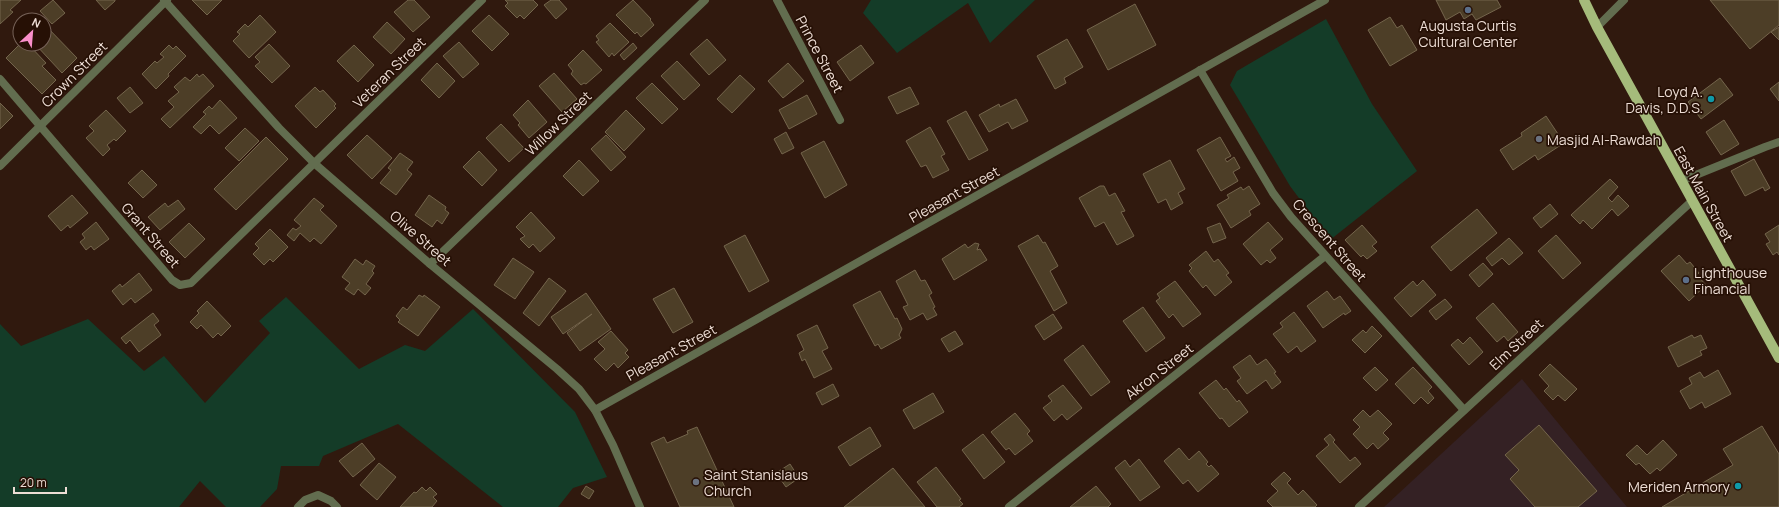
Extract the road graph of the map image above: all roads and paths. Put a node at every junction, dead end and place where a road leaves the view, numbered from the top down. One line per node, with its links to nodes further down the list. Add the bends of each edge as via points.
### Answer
1 (482, 0): 14 (street, Veteran Street)
2 (705, 0): 19 (street, Willow Street)
3 (777, 0): 11 (street, Prince Street)
4 (1325, 0): 9 (street, Pleasant Street)
5 (1584, 0): 8 (main road, East Main Street)
6 (1624, 0): 8 (street)
7 (166, 1): 12 (street, Crown Street); 14 (street, Olive Street, via 279,128)
8 (1597, 27): 16 (main road, East Main Street)
9 (1200, 70): 18 (street, Crescent Street, via 1273,193); 21 (street, Pleasant Street)
10 (0, 80): 12 (street, Grant Street)
11 (840, 120)
12 (40, 126): 14 (street, Grant Street, via 172,280 180,285 191,283); 15 (street, Crown Street)
13 (1779, 142): 16 (street)
14 (314, 163): 19 (street, Olive Street)
15 (0, 166)
16 (1681, 181): 17 (main road, East Main Street)
17 (1692, 201): 20 (main road, East Main Street); 22 (street, Elm Street)
18 (1325, 256): 22 (street, Crescent Street); 26 (street, Akron Street)
19 (430, 264): 21 (street, Olive Street, via 557,369 579,389)
20 (1779, 358)
21 (595, 410): 25 (street, Olive Street)
22 (1464, 410): 27 (street, Elm Street)
23 (298, 507): 24 (street, via 305,500 318,495)
24 (337, 507)
25 (640, 507)
26 (1009, 507)
27 (1359, 507)

